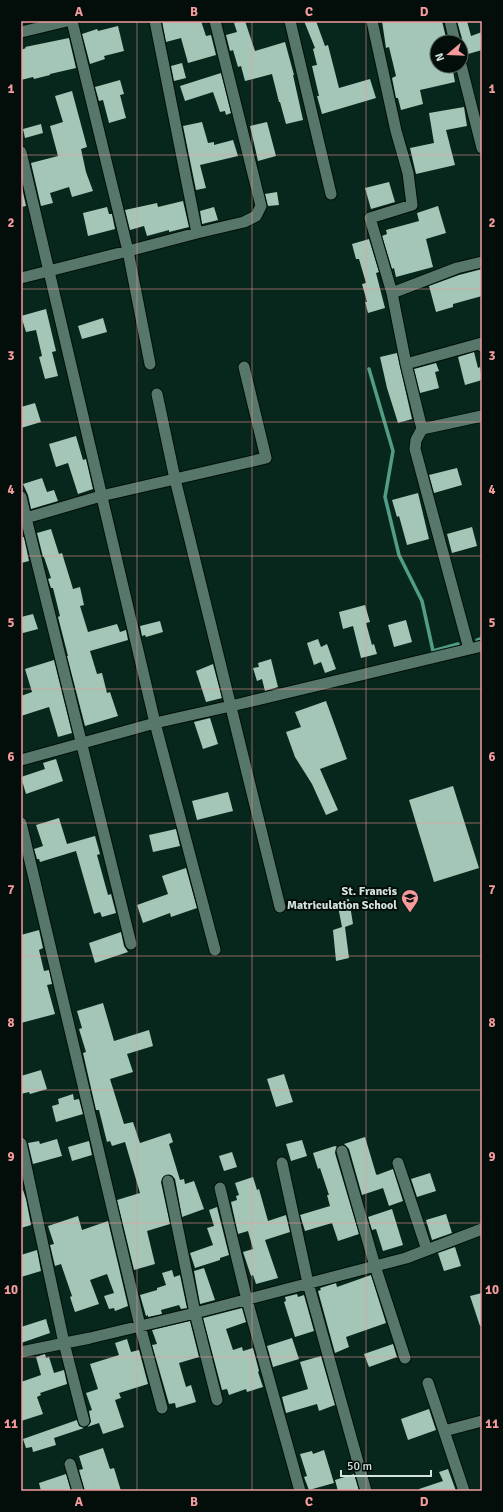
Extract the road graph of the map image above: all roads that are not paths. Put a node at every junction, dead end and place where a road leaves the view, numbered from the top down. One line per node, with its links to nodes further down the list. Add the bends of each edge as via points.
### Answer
1 (67, 21): 8 (street)
2 (72, 21): 15 (street)
3 (155, 21): 14 (street)
4 (215, 21): 14 (street, via 261,206 256,216 244,222)
5 (290, 21): 13 (street)
6 (372, 21): 19 (street, via 408,173 412,206 370,218)
7 (450, 21): 9 (street)
8 (21, 32)
9 (453, 34)
10 (463, 74): 11 (street)
11 (482, 148)
12 (21, 152): 17 (street)
13 (331, 194)
14 (197, 233): 15 (street)
15 (128, 251): 17 (street); 21 (street)
16 (482, 262): 19 (street, via 457,268)
17 (49, 271): 18 (street); 28 (street)
18 (21, 278)
19 (392, 293): 22 (street)
20 (482, 344): 22 (street)
21 (150, 364)
22 (406, 364): 26 (street)
23 (244, 367): 27 (street, via 266,458)
24 (157, 394): 27 (street)
25 (482, 416): 26 (street)
26 (422, 429): 32 (street, via 416,440 415,449)
27 (175, 479): 28 (street); 33 (street)
28 (101, 496): 30 (street); 34 (street)
29 (21, 497): 30 (street)
30 (24, 519): 35 (street)
31 (482, 646): 32 (street)
32 (469, 649): 33 (street)
33 (231, 706): 34 (street); 38 (street)
34 (155, 723): 35 (street); 40 (street)
35 (82, 743): 36 (street); 39 (street)
36 (21, 760)
37 (21, 822): 53 (street)
38 (280, 907)
39 (131, 944)
40 (215, 950)
41 (21, 1143): 54 (street)
42 (342, 1151): 49 (street)
43 (398, 1162): 48 (street)
44 (282, 1163): 50 (street)
45 (168, 1181): 52 (street)
46 (220, 1188): 51 (street)
47 (482, 1229): 48 (street)
48 (427, 1250): 49 (street)
49 (375, 1266): 50 (street); 56 (street)
50 (308, 1283): 51 (street); 66 (street)
51 (246, 1300): 52 (street); 65 (street)
52 (195, 1313): 53 (street); 58 (street)
53 (140, 1326): 54 (street); 59 (street)
54 (64, 1343): 55 (street); 60 (street)
55 (21, 1352)
56 (405, 1358)
57 (428, 1383): 62 (street)
58 (217, 1400)
59 (162, 1408)
60 (84, 1421)
61 (482, 1421): 62 (street)
62 (444, 1431): 67 (street)
63 (70, 1464): 64 (street)
64 (78, 1491)
65 (300, 1491)
66 (366, 1491)
67 (464, 1491)

